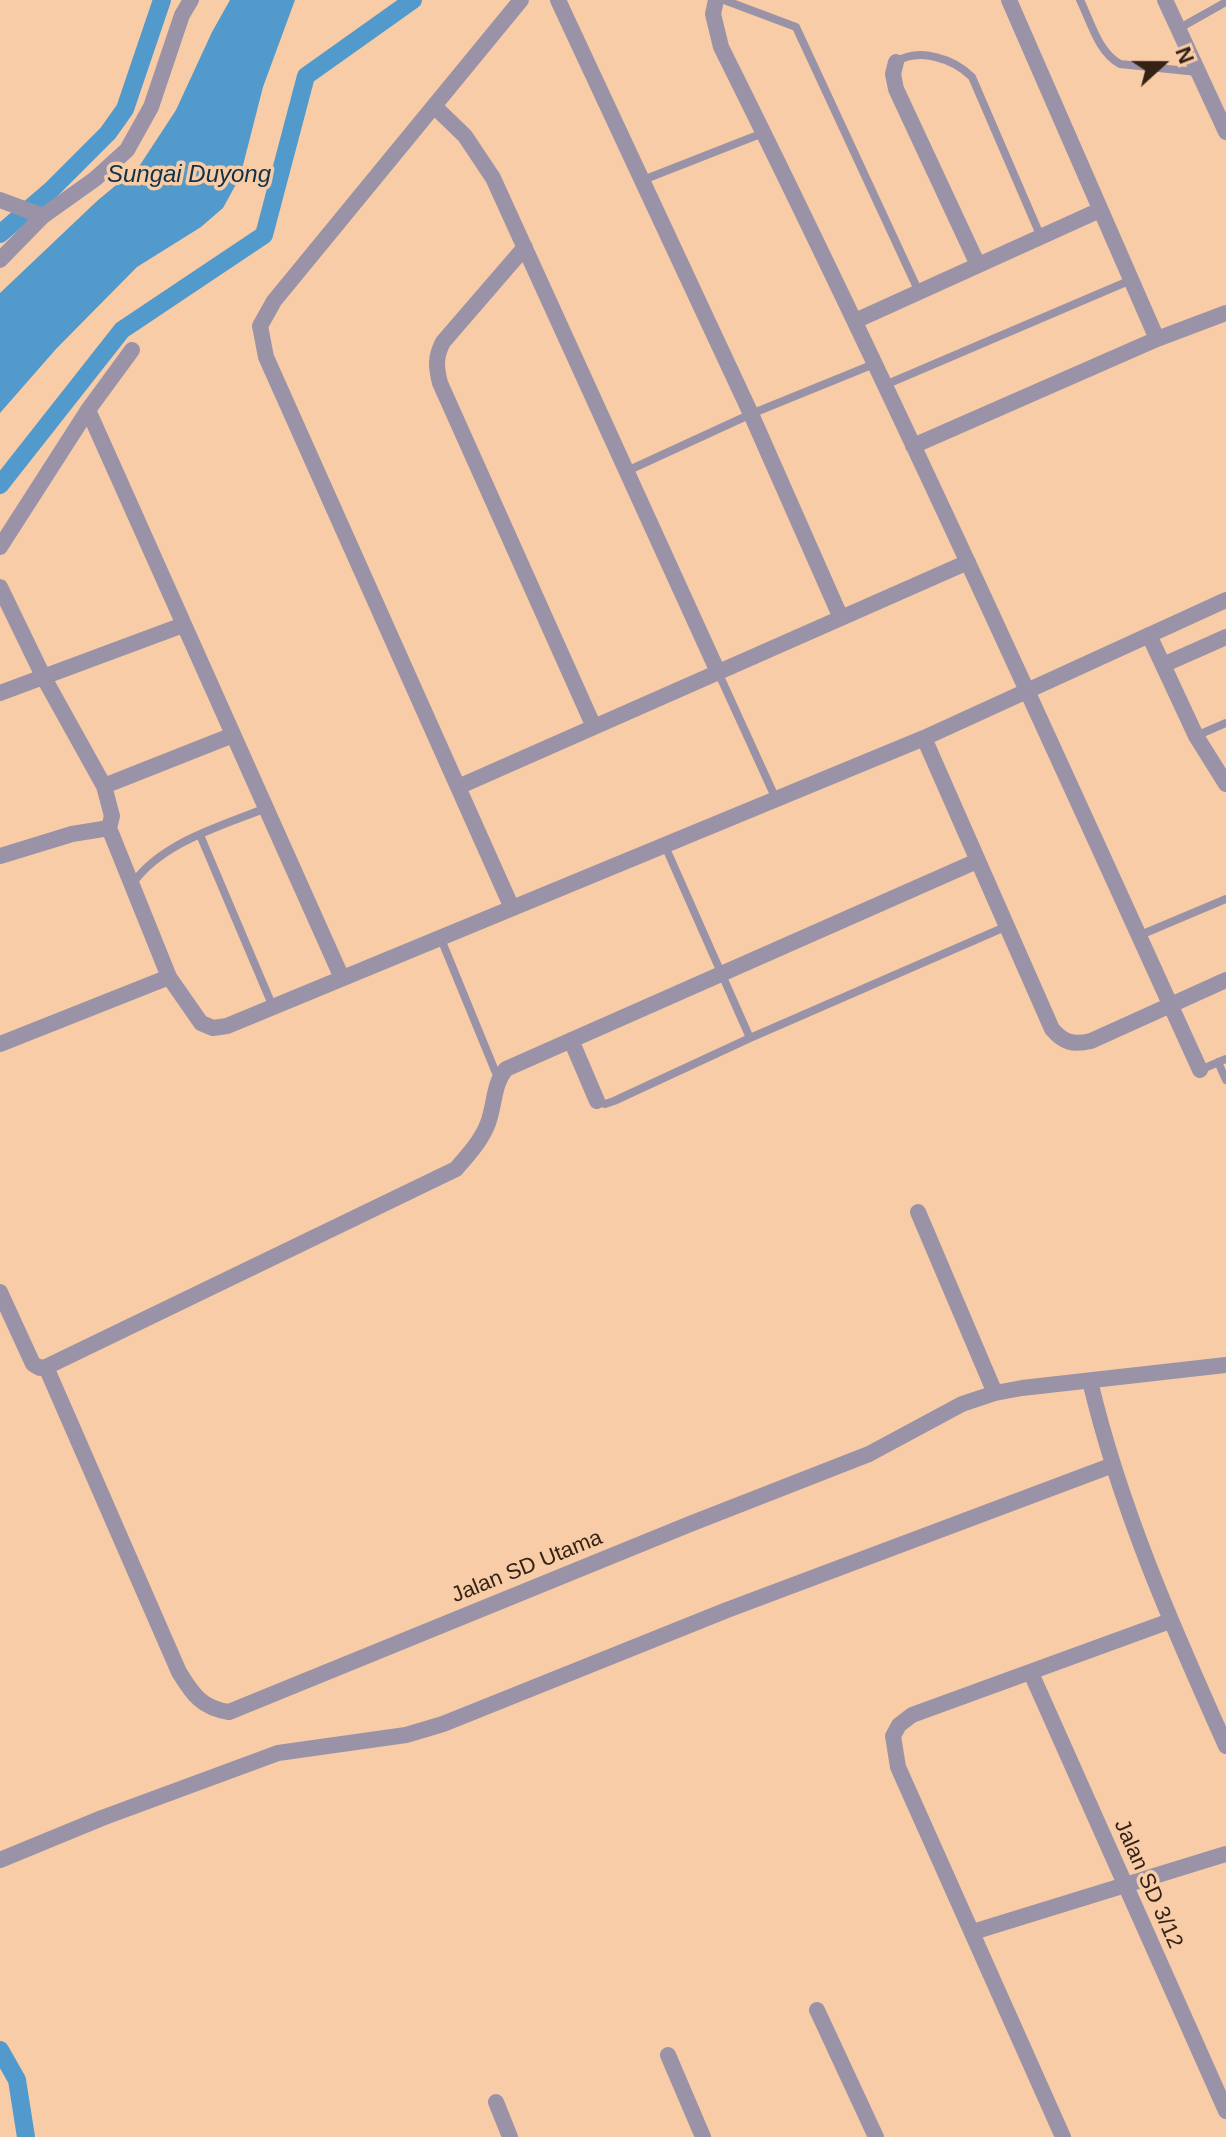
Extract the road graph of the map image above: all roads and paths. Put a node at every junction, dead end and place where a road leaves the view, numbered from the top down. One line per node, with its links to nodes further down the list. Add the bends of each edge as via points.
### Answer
1 (191, 0): 19 (street, via 151,107 127,150 95,179)
2 (521, 0): 13 (street)
3 (558, 0): 16 (street)
4 (716, 0): 15 (street, via 718,38)
5 (724, 0): 25 (lane, via 796,27)
6 (1009, 0): 18 (street)
7 (1080, 0): 12 (lane, via 1110,59)
8 (1165, 0): 10 (street)
9 (1226, 2): 10 (lane)
10 (1178, 29): 12 (street)
11 (896, 62): 20 (lane, via 916,54 942,59 972,77); 23 (street, via 896,89)
12 (1197, 72): 14 (street)
13 (435, 107): 21 (street, via 480,156); 56 (street, via 274,301 260,326 266,357)
14 (1226, 132)
15 (764, 133): 16 (lane); 27 (street)
16 (643, 180): 33 (street)
17 (0, 200): 19 (street)
18 (1100, 210): 20 (street); 24 (street)
19 (38, 213): 22 (street)
20 (1041, 237): 23 (street)
21 (525, 247): 35 (street); 50 (street, via 443,342 436,366)
22 (0, 260)
23 (978, 265): 25 (street)
24 (1131, 280): 28 (street); 31 (lane)
25 (919, 292): 27 (street)
26 (1226, 313): 28 (street)
27 (855, 321): 30 (street)
28 (1157, 339): 34 (street)
29 (132, 350): 32 (street)
30 (875, 364): 31 (street); 33 (lane)
31 (885, 385): 34 (street)
32 (88, 410): 36 (street); 41 (street)
33 (751, 414): 35 (lane); 40 (street)
34 (913, 446): 37 (street)
35 (627, 471): 45 (street)
36 (0, 547)
37 (968, 562): 40 (street); 47 (street)
38 (0, 587): 46 (street)
39 (1226, 600): 42 (street)
40 (841, 618): 45 (street)
41 (183, 625): 46 (street); 51 (street)
42 (1149, 635): 44 (street); 47 (street)
43 (1226, 637): 44 (street)
44 (1163, 665): 52 (street)
45 (718, 672): 50 (street); 57 (lane)
46 (44, 678): 48 (street); 55 (street)
47 (1028, 691): 53 (street); 68 (street)
48 (0, 693)
49 (1226, 723): 52 (lane)
50 (594, 727): 56 (street)
51 (233, 735): 55 (street); 58 (street)
52 (1196, 736): 54 (street)
53 (924, 738): 57 (street); 63 (street)
54 (1226, 784)
55 (104, 786): 59 (street, via 112,816)
56 (458, 787): 66 (street)
57 (776, 799): 61 (street)
58 (266, 808): 60 (lane); 72 (street)
59 (109, 828): 62 (street); 64 (street)
60 (200, 835): 64 (lane, via 159,857); 75 (lane)
61 (665, 845): 66 (street); 70 (lane)
62 (0, 856)
63 (977, 861): 67 (street); 70 (street)
64 (131, 886): 71 (street)
65 (1226, 899): 68 (lane)
66 (512, 908): 69 (street)
67 (1005, 927): 74 (street, via 1062,1040 1076,1045 1091,1041); 76 (lane)
68 (1138, 936): 74 (street)
69 (440, 938): 72 (street); 81 (lane)
70 (723, 973): 76 (lane); 77 (street)
71 (169, 977): 75 (street, via 201,1023 213,1028); 78 (street)
72 (342, 978): 75 (street)
73 (1226, 980): 74 (street)
74 (1170, 1004): 80 (street)
75 (273, 1007)
76 (750, 1038): 83 (lane, via 614,1101)
77 (571, 1040): 81 (street, via 506,1069); 83 (street)
78 (0, 1044)
79 (1222, 1060): 80 (lane); 82 (lane)
80 (1200, 1070)
81 (498, 1078): 87 (street, via 488,1125 456,1169)
82 (1226, 1080)
83 (597, 1101)
84 (918, 1212): 89 (street)
85 (0, 1292): 87 (street, Jalan SD Utama, via 33,1364)
86 (1226, 1365): 88 (street, Jalan SD Utama)
87 (46, 1367): 89 (street, Jalan SD Utama, via 179,1672 200,1703 229,1712 869,1454 935,1416)
88 (1090, 1381): 89 (street, Jalan SD Utama); 90 (street)
89 (995, 1393)
90 (1113, 1465): 91 (street); 96 (street, via 443,1724 406,1735 278,1753)
91 (1170, 1621): 92 (street); 93 (street)
92 (1031, 1673): 97 (street, Jalan SD 3/12); 98 (street, via 924,1709 899,1725 893,1736 898,1767)
93 (1222, 1725): 94 (street)
94 (1226, 1746)
95 (1226, 1854): 97 (street)
96 (0, 1860)
97 (1124, 1886): 98 (street); 102 (street, Jalan SD 3/12)
98 (973, 1932): 106 (street)
99 (817, 2010): 105 (street)
100 (668, 2055): 104 (street)
101 (496, 2102): 103 (street)
102 (1226, 2111)
103 (510, 2137)
104 (703, 2137)
105 (876, 2137)
106 (1063, 2137)

